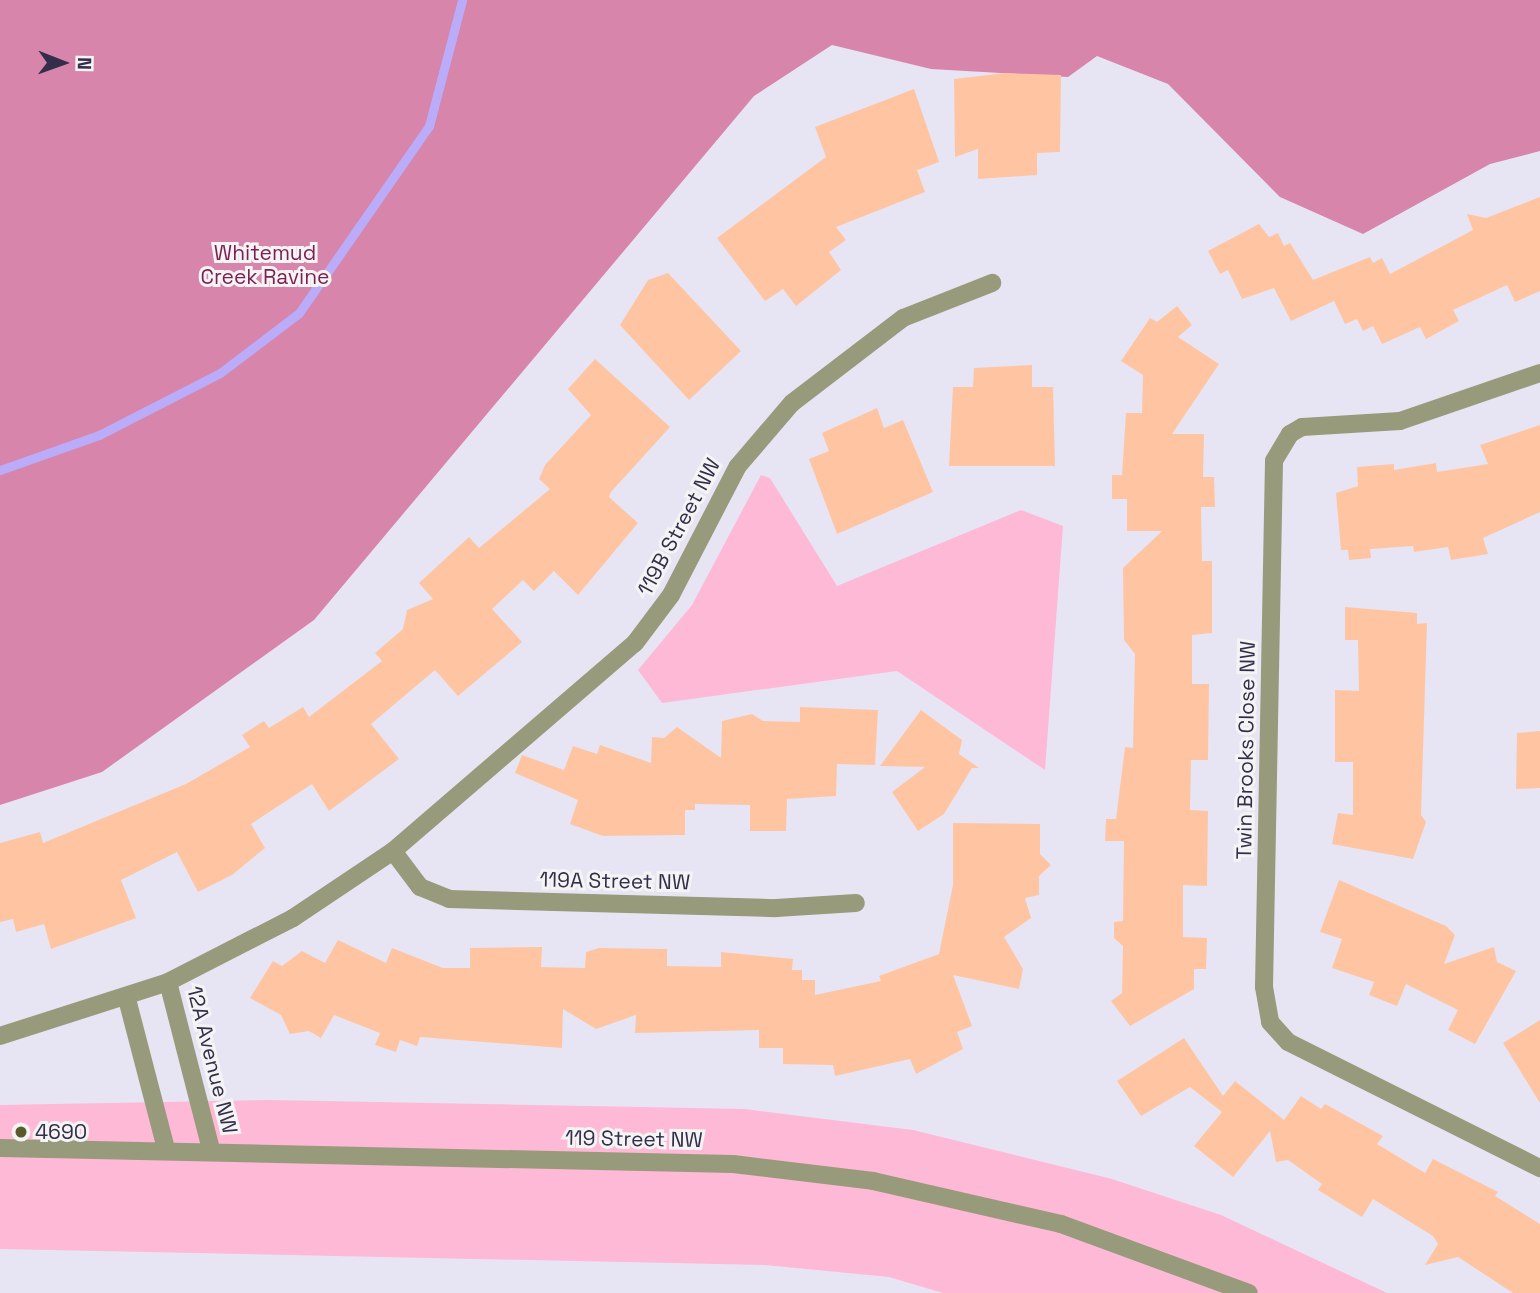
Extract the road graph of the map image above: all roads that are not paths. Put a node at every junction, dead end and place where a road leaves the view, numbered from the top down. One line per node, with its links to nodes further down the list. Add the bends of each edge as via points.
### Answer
1 (992, 283): 3 (street, 119B Street NW, via 903,318 792,403 738,466 671,595 635,643)
2 (1540, 373): 11 (street, Twin Brooks Close NW, via 1401,422 1302,427 1290,433 1273,461 1264,987 1270,1022 1288,1042)
3 (393, 851): 4 (street, 119A Street NW, via 420,887 449,899 776,908); 5 (street, via 293,918)
4 (856, 904)
5 (168, 982): 6 (street); 10 (street, 12A Avenue NW)
6 (127, 999): 7 (street); 9 (street)
7 (0, 1036)
8 (0, 1148): 9 (street, 119 Street NW)
9 (166, 1149): 10 (street, 119 Street NW)
10 (211, 1150): 12 (street, 119 Street NW, via 733,1164 873,1181 1061,1224)
11 (1540, 1168)
12 (1249, 1293)

